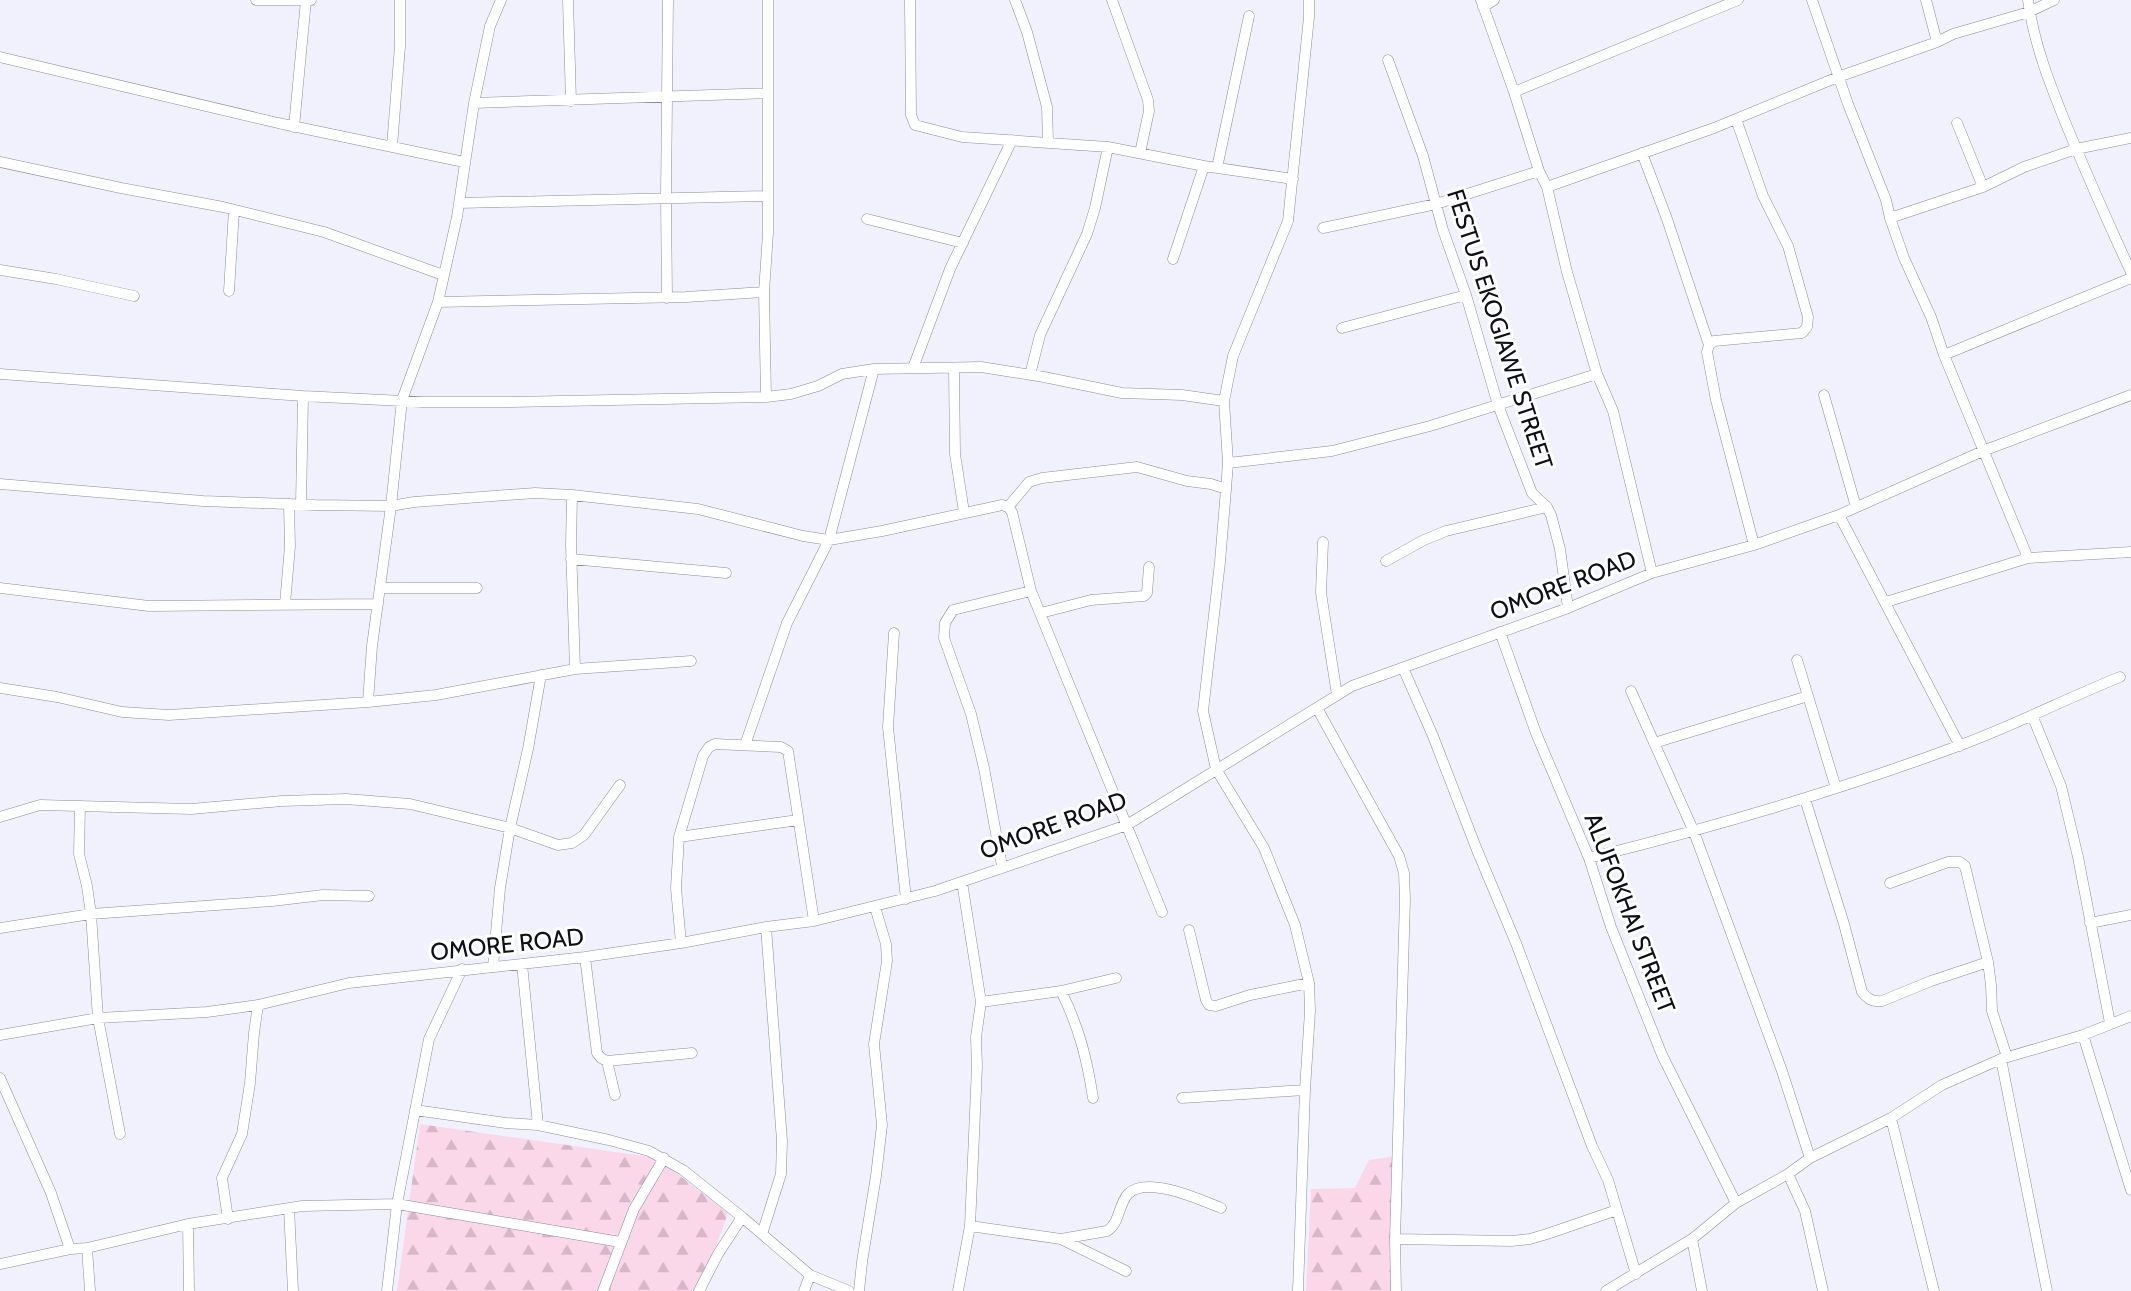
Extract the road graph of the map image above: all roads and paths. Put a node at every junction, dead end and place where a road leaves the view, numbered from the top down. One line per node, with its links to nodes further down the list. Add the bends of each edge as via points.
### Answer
1 (256, 0): 2 (street)
2 (309, 0): 32 (street)
3 (400, 0): 36 (street)
4 (501, 0): 29 (street, via 490,26)
5 (568, 0): 28 (street)
6 (668, 0): 27 (street)
7 (768, 0): 26 (street)
8 (910, 0): 34 (street, via 911,115 915,125 962,137)
9 (1015, 0): 35 (street, via 1048,107)
10 (1112, 0): 39 (street, via 1148,100)
11 (1309, 0): 46 (street)
12 (1494, 0): 18 (street)
13 (1738, 0): 25 (street)
14 (1812, 0): 24 (street)
15 (1926, 0): 21 (street)
16 (2028, 0): 19 (street)
17 (2054, 0): 19 (street)
18 (1482, 3): 25 (street)
19 (2029, 12): 21 (street); 38 (street)
20 (1250, 16): 44 (street)
21 (1937, 42): 24 (street)
22 (0, 57): 32 (street)
23 (1388, 60): 52 (street, FESTUS EKOGIAWE STREET)
24 (1838, 77): 30 (street); 54 (street)
25 (1514, 92): 45 (street)
26 (768, 93): 27 (street); 49 (street)
27 (667, 97): 28 (street); 50 (street)
28 (570, 101): 29 (street)
29 (474, 103): 42 (street)
30 (1736, 119): 40 (street); 70 (street, via 1763,196 1788,246 1807,327 1802,333)
31 (1957, 122): 48 (street)
32 (294, 127): 36 (street)
33 (2131, 138): 38 (street)
34 (1012, 140): 35 (street); 57 (street)
35 (1048, 142): 37 (street)
36 (391, 145): 42 (street)
37 (1108, 147): 39 (street); 77 (street, via 1087,234 1040,335)
38 (2076, 149): 48 (street); 60 (street)
39 (1140, 152): 43 (street)
40 (1642, 153): 47 (street); 70 (street)
41 (0, 162): 53 (street)
42 (464, 162): 51 (street)
43 (1204, 166): 44 (street); 58 (street)
44 (1217, 168): 46 (street)
45 (1539, 171): 47 (street); 52 (street)
46 (1293, 178): 83 (street, via 1288,221 1233,356)
47 (1547, 187): 76 (street)
48 (1983, 187): 54 (street)
49 (768, 196): 50 (street); 64 (street)
50 (666, 198): 51 (street); 67 (street)
51 (459, 203): 61 (street)
52 (1436, 204): 56 (street); 65 (street, FESTUS EKOGIAWE STREET)
53 (234, 210): 61 (street, via 324,232); 63 (street)
54 (1890, 218): 71 (street)
55 (867, 219): 57 (street)
56 (1323, 228)
57 (963, 243): 72 (street)
58 (1173, 259)
59 (0, 270): 66 (street)
60 (2131, 272)
61 (443, 275): 68 (street)
62 (2131, 278): 71 (street)
63 (229, 291)
64 (764, 292): 67 (street); 81 (street)
65 (1466, 295): 69 (street); 84 (street, FESTUS EKOGIAWE STREET)
66 (134, 296)
67 (667, 298): 68 (street)
68 (438, 302): 82 (street)
69 (1342, 328)
70 (1709, 345): 100 (street, via 1708,365)
71 (1944, 355): 85 (street)
72 (913, 368): 73 (street); 74 (street)
73 (874, 369): 81 (street); 98 (street)
74 (954, 369): 77 (street, via 981,367); 96 (street, via 955,454)
75 (0, 374): 79 (street)
76 (1597, 374): 84 (street); 107 (street, via 1613,411)
77 (1030, 375): 83 (street, via 1122,393)
78 (2131, 395): 85 (street, OMORE ROAD)
79 (303, 396): 82 (street); 91 (street)
80 (1824, 396): 95 (street)
81 (766, 397): 82 (street)
82 (402, 400): 92 (street)
83 (1224, 401): 86 (street)
84 (1498, 405): 86 (street, via 1332,451); 94 (street, FESTUS EKOGIAWE STREET, via 1532,493)
85 (1983, 451): 95 (street, OMORE ROAD); 102 (street)
86 (1228, 463): 88 (street)
87 (0, 484): 90 (street)
88 (1226, 489): 93 (street, via 1137,467 1029,482); 135 (street, via 1203,711)
89 (572, 495): 92 (street, via 535,493); 98 (street, via 698,509); 103 (street)
90 (289, 504): 91 (street); 113 (street)
91 (301, 504): 92 (street)
92 (391, 506): 109 (street)
93 (1008, 507): 96 (street); 111 (street)
94 (1547, 507): 104 (street, via 1446,531); 115 (street, FESTUS EKOGIAWE STREET, via 1560,549)
95 (1856, 507): 97 (street, OMORE ROAD)
96 (964, 512): 98 (street)
97 (1839, 514): 100 (street, OMORE ROAD); 112 (street)
98 (829, 540): 133 (street, via 787,624)
99 (1323, 542): 127 (street, via 1321,593)
100 (1754, 545): 107 (street, OMORE ROAD)
101 (2131, 552): 102 (street)
102 (2028, 558): 112 (street)
103 (571, 559): 106 (street); 122 (street)
104 (1386, 561)
105 (1149, 567): 116 (street, via 1144,596 1091,600)
106 (726, 573)
107 (1652, 573): 115 (street, OMORE ROAD)
108 (0, 588): 113 (street, via 149,606)
109 (380, 588): 110 (street); 114 (street)
110 (477, 588)
111 (1031, 591): 116 (street); 147 (street, via 953,610 945,622 944,638 985,768)
112 (1886, 602): 134 (street)
113 (285, 604): 114 (street)
114 (377, 604): 129 (street)
115 (1569, 608): 117 (street, OMORE ROAD)
116 (1041, 613): 142 (street)
117 (1500, 632): 121 (street, OMORE ROAD); 146 (street, ALUFOKHAI STREET, via 1536,733)
118 (894, 633): 151 (street, via 888,727)
119 (1797, 660): 128 (street)
120 (691, 661): 122 (street)
121 (1403, 668): 127 (street, OMORE ROAD); 197 (street, via 1516,943)
122 (576, 669): 123 (street)
123 (541, 676): 129 (street); 143 (street)
124 (2120, 677): 131 (street)
125 (0, 688): 129 (street, via 122,712 169,715)
126 (1631, 691): 132 (street)
127 (1337, 695): 130 (street, OMORE ROAD)
128 (1808, 696): 132 (street); 137 (street)
129 (368, 702)
130 (1317, 708): 135 (street, OMORE ROAD); 203 (street, via 1399,856 1404,873)
131 (2032, 715): 134 (street); 157 (street, via 2061,786)
132 (1654, 743): 144 (street)
133 (745, 744): 141 (street, via 788,751); 145 (street, via 709,747)
134 (1960, 746): 137 (street)
135 (1216, 769): 142 (street, OMORE ROAD); 168 (street, via 1264,848 1295,925)
136 (620, 785): 143 (street, via 584,835 572,844 558,845)
137 (1836, 788): 138 (street)
138 (1805, 799): 144 (street); 163 (street, via 1862,992 1868,999 1882,1001)
139 (80, 806): 140 (street, via 40,805); 143 (street, via 191,809 346,799 410,804); 154 (street, via 79,854)
140 (0, 817)
141 (798, 820): 145 (street); 156 (street)
142 (1127, 825): 147 (street, OMORE ROAD); 153 (street)
143 (510, 828): 165 (street)
144 (1694, 832): 146 (street); 190 (street)
145 (679, 837): 161 (street, via 676,888)
146 (1589, 858): 193 (street, ALUFOKHAI STREET, via 1662,1055)
147 (1002, 866): 148 (street, OMORE ROAD)
148 (962, 882): 151 (street, OMORE ROAD); 170 (street)
149 (1890, 884): 163 (street, via 1948,862 1960,862 1968,872)
150 (369, 896): 154 (street, via 323,895)
151 (906, 899): 152 (street, OMORE ROAD)
152 (876, 906): 156 (street, OMORE ROAD); 221 (street, via 887,961 874,1044 882,1125)
153 (1162, 912)
154 (91, 914): 159 (street); 173 (street)
155 (2131, 915): 157 (street)
156 (814, 921): 158 (street, OMORE ROAD)
157 (2090, 923): 174 (street)
158 (766, 927): 161 (street, OMORE ROAD); 202 (street, via 782,1141 781,1174)
159 (0, 928)
160 (1189, 930): 168 (street, via 1209,1005)
161 (681, 943): 162 (street, OMORE ROAD)
162 (585, 957): 164 (street, OMORE ROAD); 179 (street, via 597,1053)
163 (1988, 962): 178 (street, via 1992,1011)
164 (522, 964): 165 (street, OMORE ROAD); 187 (street)
165 (493, 967): 166 (street, OMORE ROAD)
166 (462, 969): 171 (street, OMORE ROAD, via 349,983); 185 (street, via 429,1039)
167 (1116, 978): 169 (street)
168 (1309, 983): 181 (street)
169 (1061, 991): 170 (street); 183 (street, via 1087,1056)
170 (981, 1002): 201 (street, via 975,1037)
171 (258, 1005): 173 (street, OMORE ROAD); 199 (street, via 242,1133 222,1178)
172 (2131, 1016): 174 (street)
173 (98, 1018): 175 (street, OMORE ROAD); 188 (street)
174 (2110, 1023): 176 (street)
175 (0, 1035)
176 (2083, 1035): 178 (street); 192 (street)
177 (692, 1053): 179 (street)
178 (2004, 1058): 186 (street, via 1942,1085); 229 (street)
179 (607, 1061): 182 (street)
180 (0, 1078): 208 (street, via 51,1193)
181 (1305, 1090): 184 (street); 223 (street)
182 (615, 1095)
183 (1093, 1098)
184 (1182, 1098)
185 (415, 1110): 187 (street); 194 (street)
186 (1891, 1118): 190 (street); 228 (street)
187 (538, 1125): 189 (street)
188 (120, 1134)
189 (664, 1158): 198 (street); 206 (street)
190 (1810, 1158): 191 (street)
191 (1788, 1174): 193 (street); 227 (street, via 1805,1211)
192 (2131, 1190)
193 (1736, 1203): 205 (street)
194 (397, 1204): 195 (street); 206 (street); 216 (street)
195 (289, 1208): 199 (street); 215 (street)
196 (1221, 1209): 204 (street, via 1184,1194 1152,1187 1136,1189 1127,1195 1112,1228)
197 (1617, 1210): 203 (street, via 1530,1239); 211 (street)
198 (742, 1217): 202 (street); 218 (street)
199 (228, 1219): 200 (street)
200 (188, 1224): 207 (street); 214 (street)
201 (970, 1226): 204 (street); 222 (street)
202 (762, 1234): 212 (street)
203 (1395, 1238): 224 (street)
204 (1061, 1239): 210 (street)
205 (1692, 1239): 211 (street); 226 (street)
206 (620, 1242): 217 (street)
207 (87, 1248): 208 (street); 213 (street)
208 (70, 1250): 209 (street)
209 (0, 1264)
210 (1126, 1270)
211 (1636, 1274): 225 (street)
212 (810, 1275): 219 (street); 220 (street)
213 (90, 1291)
214 (189, 1291)
215 (293, 1291)
216 (387, 1291)
217 (603, 1291)
218 (699, 1291)
219 (804, 1291)
220 (849, 1291)
221 (859, 1291)
222 (958, 1291)
223 (1298, 1291)
224 (1396, 1291)
225 (1606, 1291)
226 (1702, 1291)
227 (1823, 1291)
228 (1934, 1291)
229 (2047, 1291)

